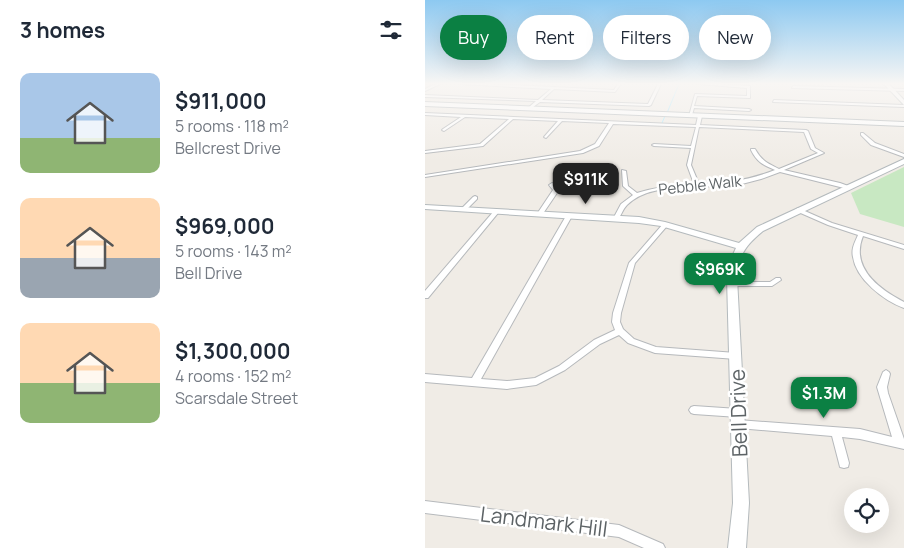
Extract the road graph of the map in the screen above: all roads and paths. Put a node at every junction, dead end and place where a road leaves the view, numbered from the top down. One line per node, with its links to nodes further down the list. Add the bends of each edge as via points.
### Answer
1 (542, 110): 7 (street)
2 (692, 110): 7 (street)
3 (741, 110): 4 (street)
4 (749, 110)
5 (425, 114): 6 (street)
6 (464, 116): 9 (street); 14 (street)
7 (690, 116): 8 (street)
8 (700, 116): 12 (street); 13 (street)
9 (512, 118): 10 (street); 20 (street, via 481,145)
10 (561, 120): 11 (street); 16 (street)
11 (612, 122): 13 (street); 25 (street, via 597,145 581,152)
12 (904, 124)
13 (697, 126): 18 (street); 23 (street, Pebble Walk, via 806,131 813,149 822,153)
14 (444, 130)
15 (862, 134): 21 (street, via 873,144)
16 (547, 137)
17 (654, 145): 18 (street)
18 (693, 147): 27 (street, via 689,169)
19 (753, 150): 23 (street, via 759,159)
20 (425, 152)
21 (904, 156)
22 (904, 161): 28 (street, Bell Drive)
23 (778, 169): 27 (street, Pebble Walk, via 737,184); 28 (street)
24 (624, 170): 29 (street, via 626,186)
25 (425, 176)
26 (552, 185): 35 (street, via 556,190)
27 (697, 187): 29 (street, Pebble Walk, via 659,189)
28 (848, 187): 33 (street, Bell Drive)
29 (636, 195): 37 (street, Pebble Walk, via 624,202)
30 (475, 198): 32 (street)
31 (425, 207): 32 (street)
32 (463, 210): 34 (street)
33 (798, 210): 39 (street); 40 (street, Bell Drive, via 760,229)
34 (496, 212): 35 (street); 45 (street)
35 (541, 214): 36 (street)
36 (569, 216): 37 (street); 51 (street)
37 (616, 219): 38 (street)
38 (665, 225): 40 (street); 47 (street, via 632,263 617,313)
39 (861, 234): 41 (street); 46 (street, via 855,248 863,274 885,296)
40 (741, 246): 44 (street, Bell Drive, via 733,265)
41 (904, 247)
42 (719, 278): 44 (street)
43 (778, 280): 44 (street, via 772,284)
44 (733, 281): 48 (street, Bell Drive)
45 (425, 296)
46 (904, 305)
47 (620, 331): 48 (street, via 631,341 655,350); 51 (street, via 536,381 507,385)
48 (736, 356): 53 (street, Bell Drive)
49 (886, 374): 55 (street, via 883,392)
50 (425, 378): 51 (street)
51 (475, 382)
52 (694, 410): 53 (street)
53 (738, 419): 54 (street); 59 (street, Bell Drive, via 741,503)
54 (836, 432): 55 (street); 56 (street)
55 (902, 443)
56 (844, 464)
57 (425, 507): 58 (street, Landmark Hill, via 619,531)
58 (659, 548)
59 (737, 548)

